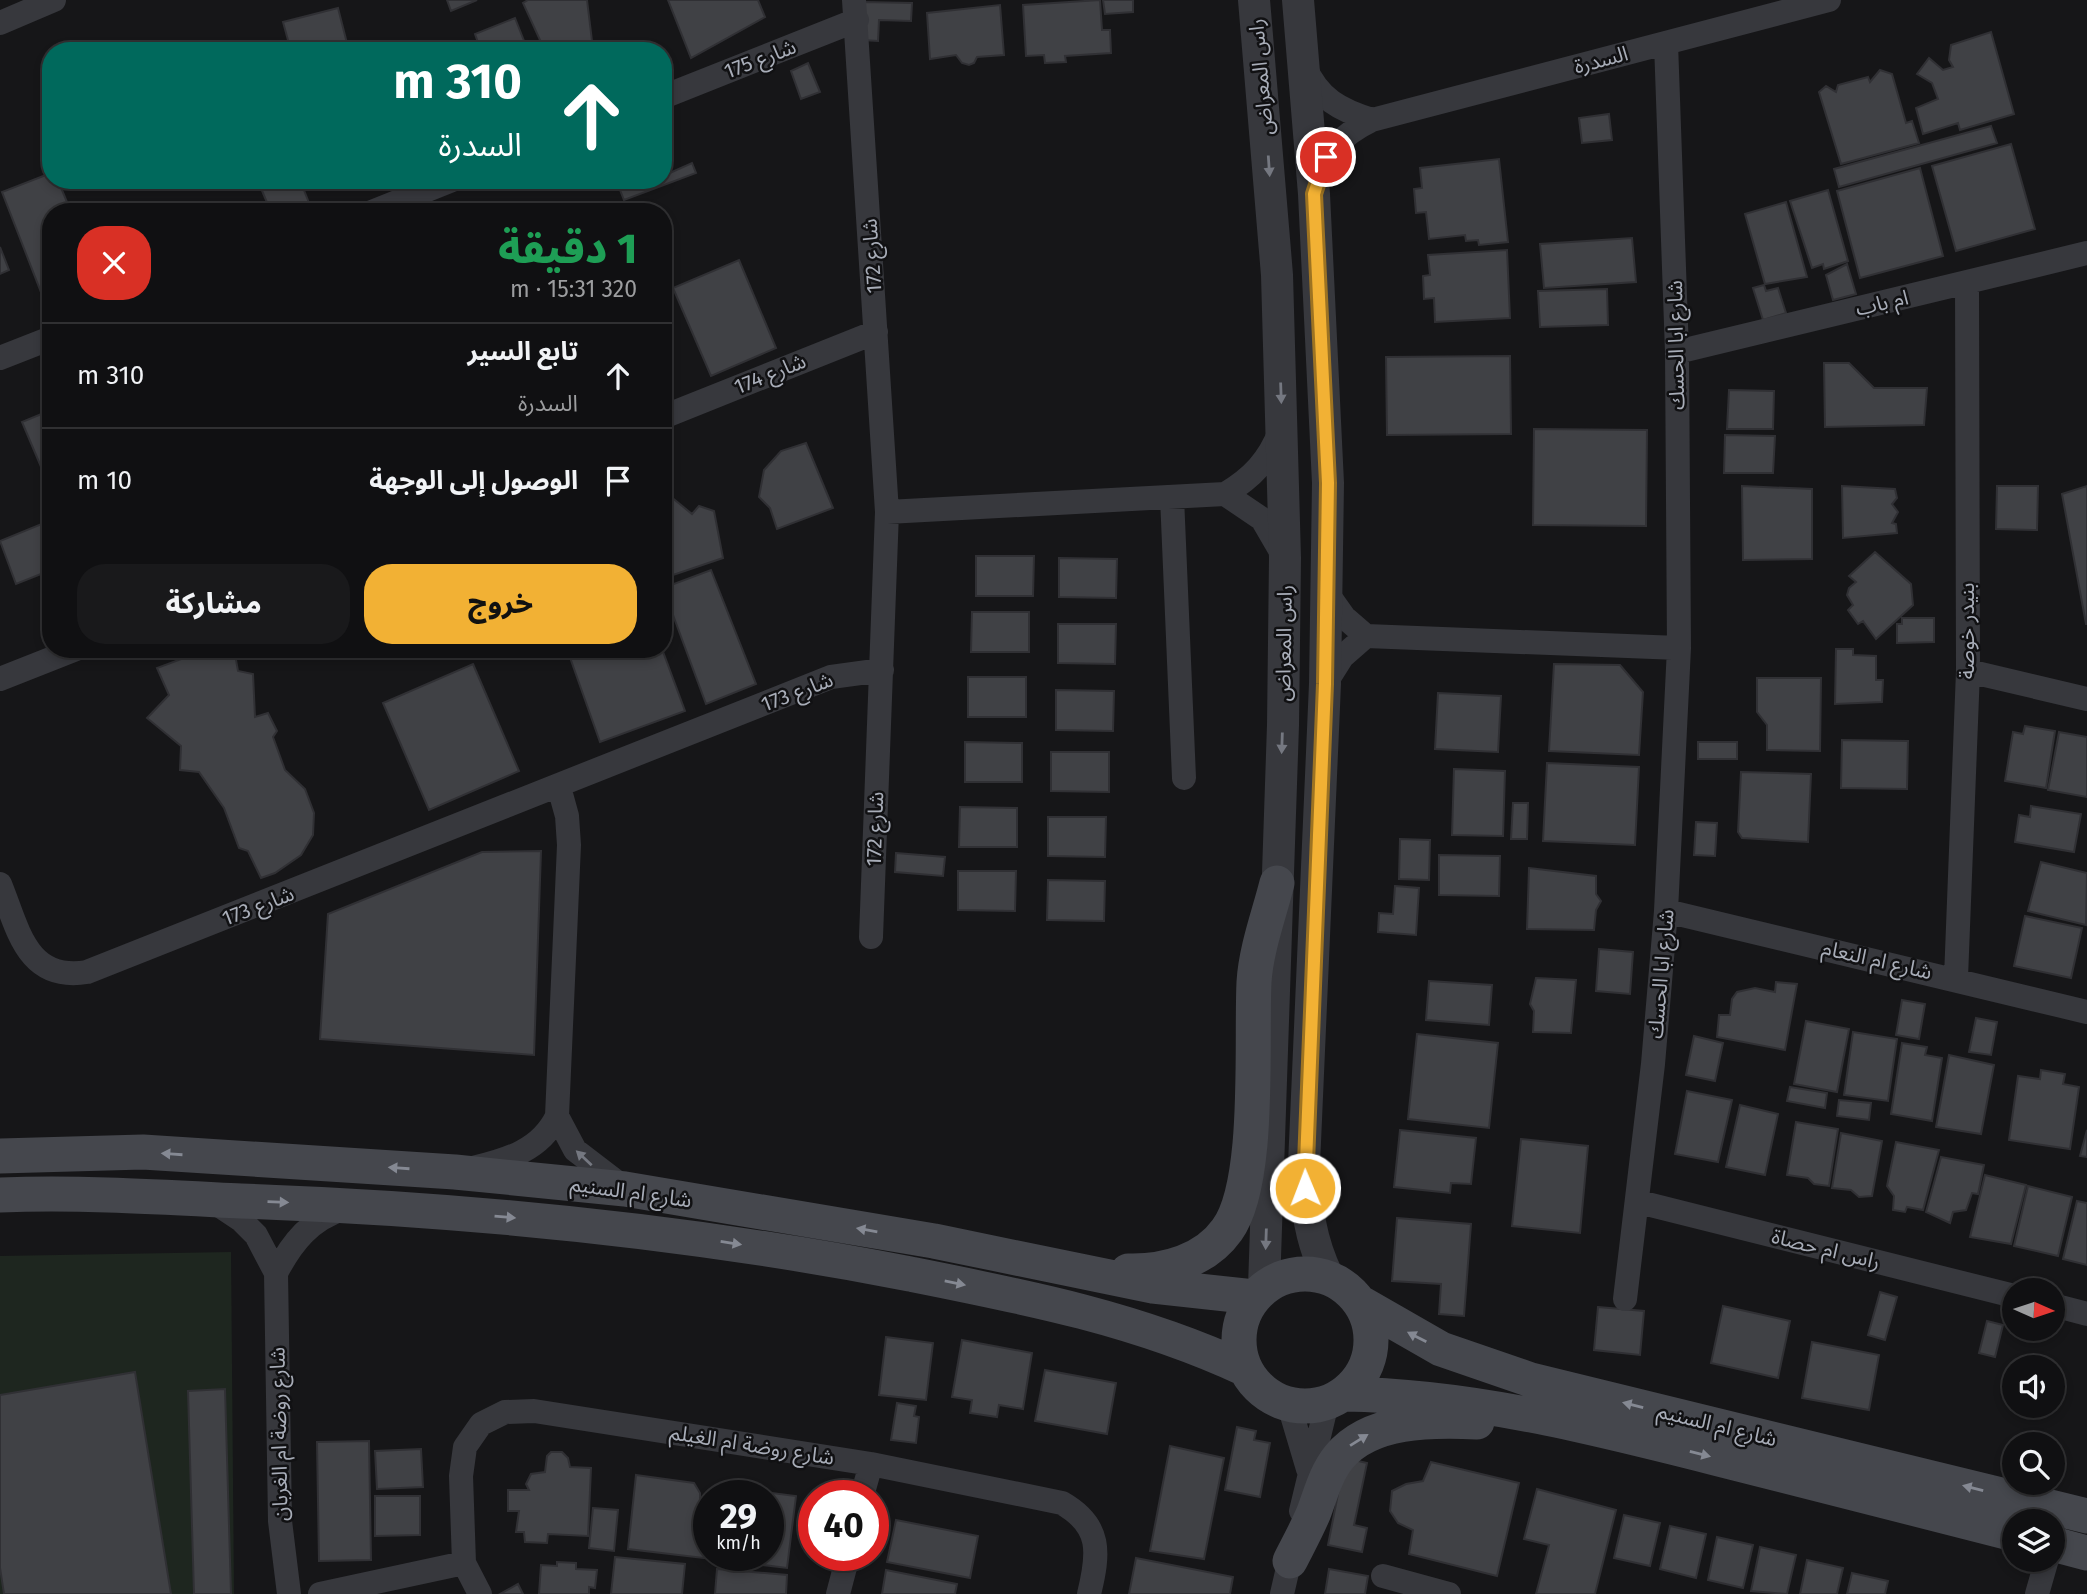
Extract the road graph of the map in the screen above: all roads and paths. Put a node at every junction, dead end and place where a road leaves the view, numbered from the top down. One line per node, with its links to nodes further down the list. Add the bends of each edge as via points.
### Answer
1 (54, 0): 6 (street)
2 (1254, 0): 21 (street, راس المعراض, one-way to 21, via 1277,275)
3 (1298, 0): 8 (street, راس المعراض)
4 (1829, 0): 7 (street, السدرة)
5 (856, 10): 9 (street, شارع 175); 16 (street, شارع 172)
6 (0, 23)
7 (1666, 43): 10 (street, السدرة); 18 (street, شارع ابا الحسك)
8 (1304, 65): 10 (street, via 1313,85 1329,102); 12 (street, راس المعراض)
9 (672, 93)
10 (1372, 120): 12 (street, السدرة, via 1338,142 1322,166)
11 (430, 189): 13 (street)
12 (1314, 194): 26 (street, راس المعراض, via 1328,483)
13 (394, 203)
14 (2087, 253): 15 (street, ام باب)
15 (1966, 283): 18 (street, ام باب); 31 (street, بنيدر خوصة)
16 (876, 332): 20 (street, شارع 174); 24 (street, شارع 172)
17 (42, 342): 19 (street)
18 (1677, 352): 28 (street, شارع ابا الحسك)
19 (0, 358)
20 (672, 413)
21 (1282, 427): 22 (street, via 1262,466); 25 (street, راس المعراض)
22 (1225, 494): 23 (street); 25 (street, via 1262,519)
23 (1172, 497): 24 (street); 35 (street)
24 (887, 512): 30 (street, شارع 172)
25 (1285, 558): 37 (street, راس المعراض, one-way to 37)
26 (1327, 593): 27 (street, via 1344,617); 33 (street, راس المعراض)
27 (1366, 636): 28 (street); 33 (street, via 1342,657)
28 (1679, 648): 39 (street, شارع ابا الحسك)
29 (53, 658): 32 (street)
30 (882, 670): 36 (street, شارع 173, via 831,677); 40 (street, شارع 172)
31 (1968, 671): 34 (street); 41 (street, بنيدر خوصة)
32 (0, 679)
33 (1325, 684): 53 (street, راس المعراض, via 1304,1165 1306,1212 1314,1249)
34 (2087, 699)
35 (1184, 778)
36 (559, 787): 38 (street, شارع 173, via 79,973 58,973 33,958); 43 (street, via 569,845)
37 (1277, 883): 51 (main road, via 1255,978 1247,1157 1235,1216 1216,1244 1171,1267 1142,1272); 54 (street, راس المعراض, one-way to 54)
38 (0, 884)
39 (1666, 911): 41 (street, شارع ام النعام); 49 (street, شارع ابا الحسك)
40 (871, 937)
41 (1956, 978): 42 (street, شارع ام النعام)
42 (2087, 1012)
43 (557, 1116): 45 (street, via 545,1135 522,1152); 46 (street, one-way to 43, via 575,1150)
44 (0, 1156): 45 (main road, شارع ام السنيم, one-way to 44, via 144,1153)
45 (455, 1172): 46 (main road, شارع ام السنيم)
46 (625, 1189): 51 (main road, شارع ام السنيم, one-way to 46, via 934,1241)
47 (0, 1195): 48 (main road, شارع ام السنيم)
48 (210, 1199): 50 (main road, شارع ام السنيم, one-way to 50); 52 (street, شارع روضة ام الغربان, via 256,1235)
49 (1639, 1202): 55 (street, راس ام حصاة); 56 (street, شارع ابا الحسك)
50 (354, 1205): 52 (street, via 307,1227); 60 (main road, شارع ام السنيم, one-way to 60, via 571,1223 866,1266 1098,1314 1199,1348)
51 (1072, 1270): 54 (main road, شارع ام السنيم, via 1190,1292)
52 (276, 1272): 76 (street, شارع روضة ام الغربان, via 280,1521)
53 (1328, 1278): 54 (main road, via 1295,1274); 57 (main road)
54 (1259, 1292): 60 (main road, via 1244,1313 1239,1332)
55 (2002, 1293)
56 (1625, 1299)
57 (1359, 1302): 61 (main road, via 1371,1341 1363,1370); 67 (main road, شارع ام السنيم, one-way to 57, via 1531,1380 1441,1349)
58 (2065, 1308): 59 (street)
59 (2087, 1314)
60 (1245, 1369): 62 (main road, via 1271,1398)
61 (1336, 1398): 62 (main road, via 1308,1406); 63 (main road, شارع ام السنيم, via 1444,1399); 65 (street)
62 (1289, 1405): 65 (street)
63 (1619, 1433): 68 (main road, شارع ام السنيم, one-way to 68); 71 (main road, one-way to 63, via 1338,1458 1366,1435 1438,1422)
64 (870, 1464): 66 (street); 72 (street, شارع روضة ام الغيلم, via 534,1410 505,1412 481,1424 466,1447 461,1476); 80 (street, شارع روضة ام الغيلم, via 1062,1503 1090,1525 1096,1568)
65 (1309, 1474): 71 (street)
66 (866, 1480)
67 (2087, 1516)
68 (2002, 1531)
69 (2065, 1547): 70 (main road)
70 (2087, 1553)
71 (1290, 1561): 81 (street)
72 (464, 1563): 77 (street); 78 (street, شارع روضة ام الغيلم)
73 (844, 1571): 79 (street)
74 (2043, 1572): 83 (street)
75 (1383, 1576): 82 (street)
76 (289, 1594)
77 (320, 1594)
78 (480, 1594)
79 (838, 1594)
80 (1089, 1594)
81 (1282, 1594)
82 (1449, 1594)
83 (2037, 1594)

